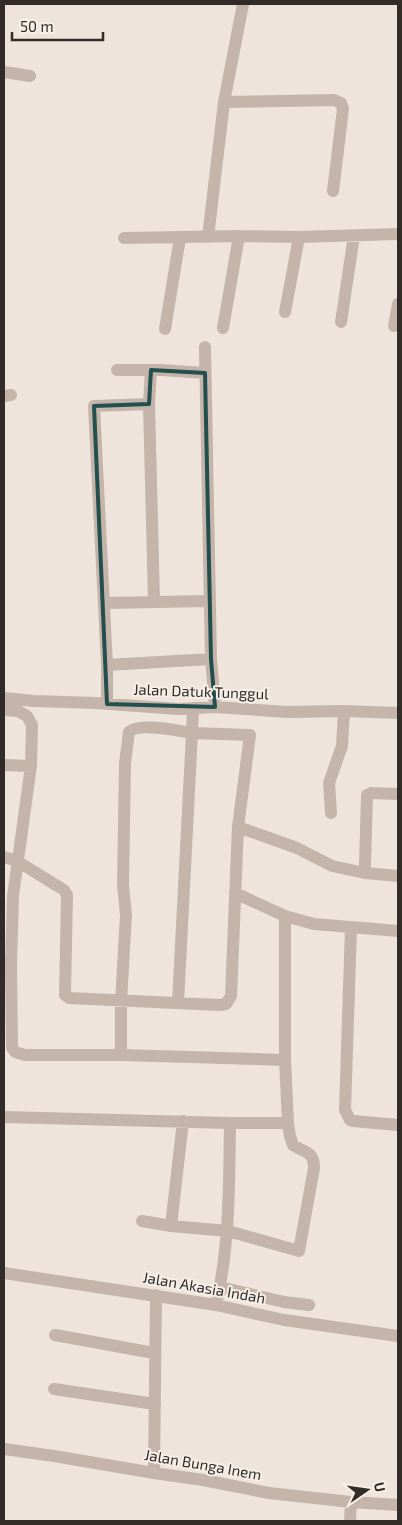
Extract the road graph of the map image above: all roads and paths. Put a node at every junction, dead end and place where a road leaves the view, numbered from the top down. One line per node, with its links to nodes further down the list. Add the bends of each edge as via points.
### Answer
1 (243, 4): 4 (street)
2 (4, 72): 3 (street)
3 (30, 76)
4 (224, 102): 5 (street, via 334,100 341,103 343,109); 9 (street)
5 (333, 191)
6 (398, 234): 8 (street)
7 (238, 236): 9 (street); 10 (street); 17 (street)
8 (354, 236): 10 (street); 15 (street)
9 (208, 237): 12 (street)
10 (299, 237): 14 (street)
11 (124, 238): 12 (street)
12 (180, 238): 18 (street)
13 (398, 304): 16 (street)
14 (285, 312)
15 (341, 322)
16 (394, 326)
17 (223, 328)
18 (165, 329)
19 (205, 347): 22 (street)
20 (117, 370): 21 (street)
21 (151, 370): 22 (street); 23 (street)
22 (205, 373): 25 (street)
23 (149, 404): 24 (street); 26 (street, via 94,406)
24 (154, 601): 25 (street); 26 (street)
25 (209, 601): 27 (street)
26 (104, 602): 28 (street)
27 (211, 659): 28 (street); 31 (street)
28 (107, 665): 30 (street)
29 (4, 698): 30 (street, Jalan Datuk Tunggul)
30 (107, 704): 32 (street, Jalan Datuk Tunggul)
31 (216, 707): 32 (street, Jalan Datuk Tunggul); 34 (street, Jalan Datuk Tunggul, via 287,712)
32 (193, 708): 36 (street)
33 (4, 710): 38 (street, via 18,711 27,716 32,725)
34 (344, 711): 35 (street, Jalan Datuk Tunggul); 40 (street, via 342,746 329,783)
35 (398, 713)
36 (192, 733): 41 (street, via 250,735); 50 (street, via 142,727 129,732 125,763 123,885 126,915); 51 (street)
37 (4, 766): 38 (street)
38 (31, 766): 43 (street)
39 (398, 794): 44 (street, via 371,792 367,795)
40 (331, 813)
41 (238, 827): 44 (street, via 297,848 332,866); 46 (street)
42 (4, 857): 43 (street)
43 (17, 861): 50 (street, via 67,895 66,995 69,998); 52 (street, via 11,963 12,1048 25,1055)
44 (365, 872): 45 (street)
45 (398, 876)
46 (235, 893): 47 (street); 51 (street, via 230,996 226,1004)
47 (285, 916): 48 (street, via 314,924); 53 (street)
48 (352, 928): 49 (street); 58 (street, via 345,1110 353,1121)
49 (398, 931)
50 (121, 1002): 51 (street); 52 (street)
51 (178, 1003)
52 (122, 1055): 53 (street)
53 (285, 1060): 57 (street)
54 (4, 1116): 55 (street)
55 (183, 1121): 56 (street); 60 (street)
56 (230, 1123): 57 (street); 61 (street)
57 (288, 1123): 61 (street, via 293,1145 310,1154 314,1160 299,1251)
58 (398, 1125)
59 (142, 1221): 60 (street)
60 (171, 1226): 61 (street)
61 (228, 1231): 63 (street)
62 (4, 1274): 64 (street, Jalan Akasia Indah)
63 (220, 1288): 65 (street); 66 (street)
64 (156, 1295): 65 (street, Jalan Akasia Indah); 69 (street)
65 (216, 1305): 68 (street, Jalan Akasia Indah, via 284,1320)
66 (309, 1305)
67 (55, 1335): 69 (street)
68 (398, 1336)
69 (154, 1352): 71 (street)
70 (54, 1389): 71 (street)
71 (155, 1404): 73 (street)
72 (4, 1449): 73 (street, Jalan Bunga Inem)
73 (154, 1473): 74 (street, Jalan Bunga Inem, via 269,1493)
74 (351, 1502): 75 (street, Jalan Bunga Inem); 76 (street)
75 (398, 1505)
76 (350, 1521)

